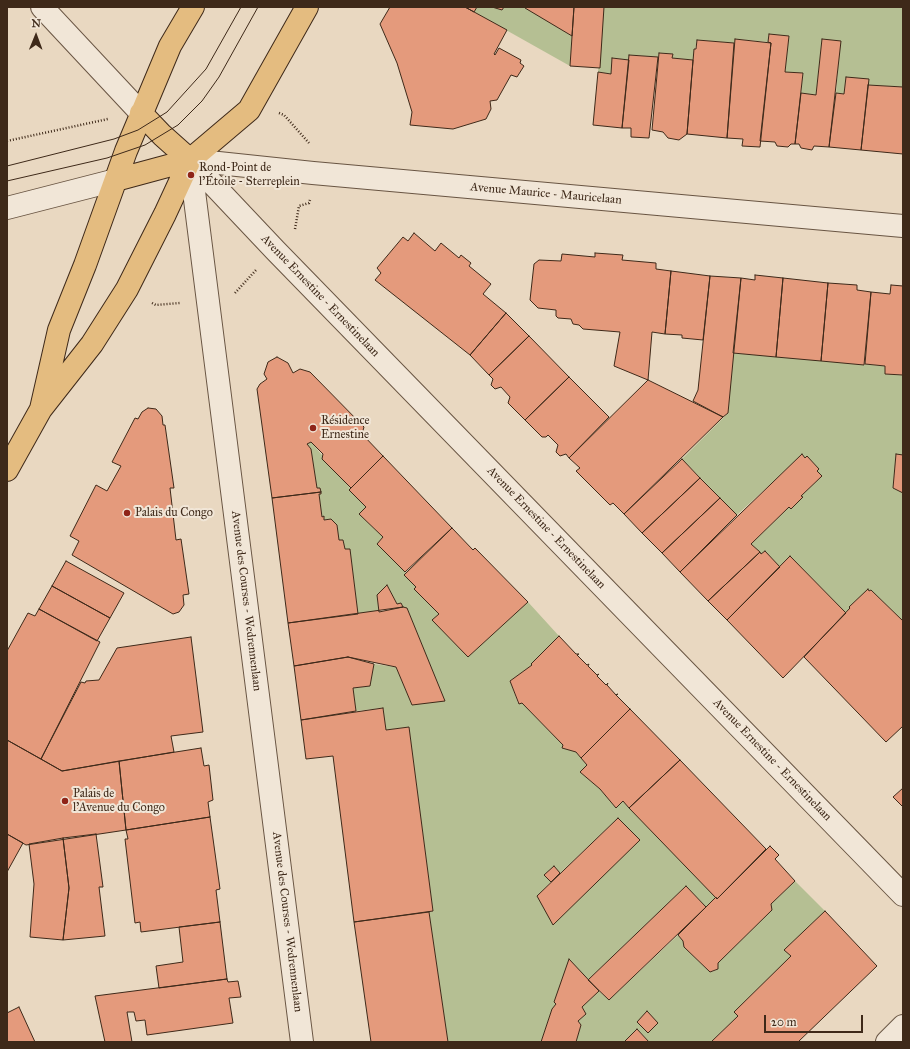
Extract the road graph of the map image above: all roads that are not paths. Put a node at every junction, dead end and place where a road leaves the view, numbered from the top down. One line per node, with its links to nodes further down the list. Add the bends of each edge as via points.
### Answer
1 (193, 7): 4 (main road, via 170,46)
2 (307, 7): 5 (main road, via 249,110)
3 (46, 11): 4 (street)
4 (141, 113): 5 (main road, via 162,136); 6 (main road)
5 (190, 160): 6 (main road); 8 (street, Avenue Maurice - Mauricelaan); 9 (main road, via 127,289 92,344); 11 (street, Avenue Ernestine - Ernestinelaan); 13 (street, Avenue des Courses - Wedrennenlaan)
6 (116, 180): 7 (street); 9 (main road, via 59,330)
7 (7, 208)
8 (903, 226)
9 (41, 409): 10 (main road)
10 (7, 470)
11 (903, 895)
12 (903, 1026): 14 (street)
13 (302, 1042)
14 (887, 1042)

